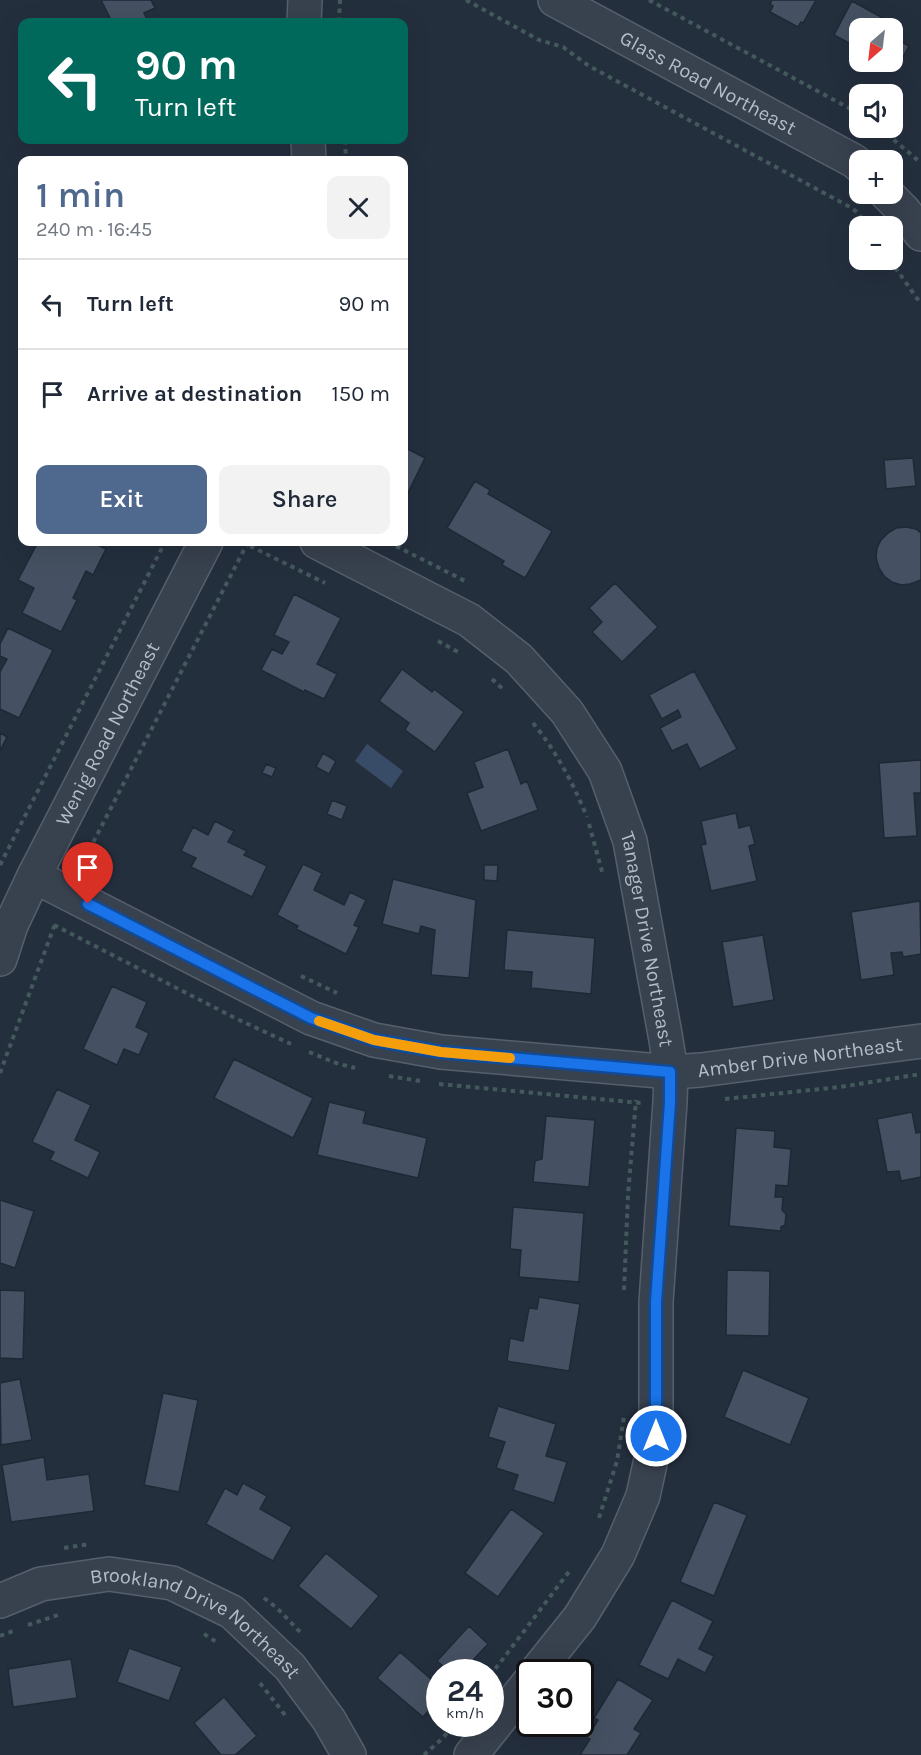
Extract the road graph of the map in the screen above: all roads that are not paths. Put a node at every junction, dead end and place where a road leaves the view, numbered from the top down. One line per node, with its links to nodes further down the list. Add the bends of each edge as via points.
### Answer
1 (305, 0): 3 (street)
2 (555, 0): 4 (street, Glass Road Northeast)
3 (304, 18)
4 (849, 158)
5 (897, 204): 6 (street)
6 (921, 234)
7 (204, 546): 9 (street, Wenig Road Northeast)
8 (325, 546): 12 (street, Tanager Drive Northeast, via 469,620 519,659 567,712 605,771 630,841)
9 (34, 876): 10 (street, Wenig Road Northeast); 12 (street, Amber Drive Northeast, via 311,1018 374,1040 441,1052)
10 (0, 959)
11 (921, 1041): 12 (street, Amber Drive Northeast)
12 (670, 1072): 14 (street, Tanager Drive Northeast, via 656,1302 656,1436 643,1496 618,1556 580,1617)
13 (0, 1601): 16 (street, Brookland Drive Northeast, via 41,1584 109,1574 172,1583 232,1612 290,1667)
14 (546, 1659)
15 (516, 1699): 17 (street)
16 (349, 1755)
17 (471, 1755)

